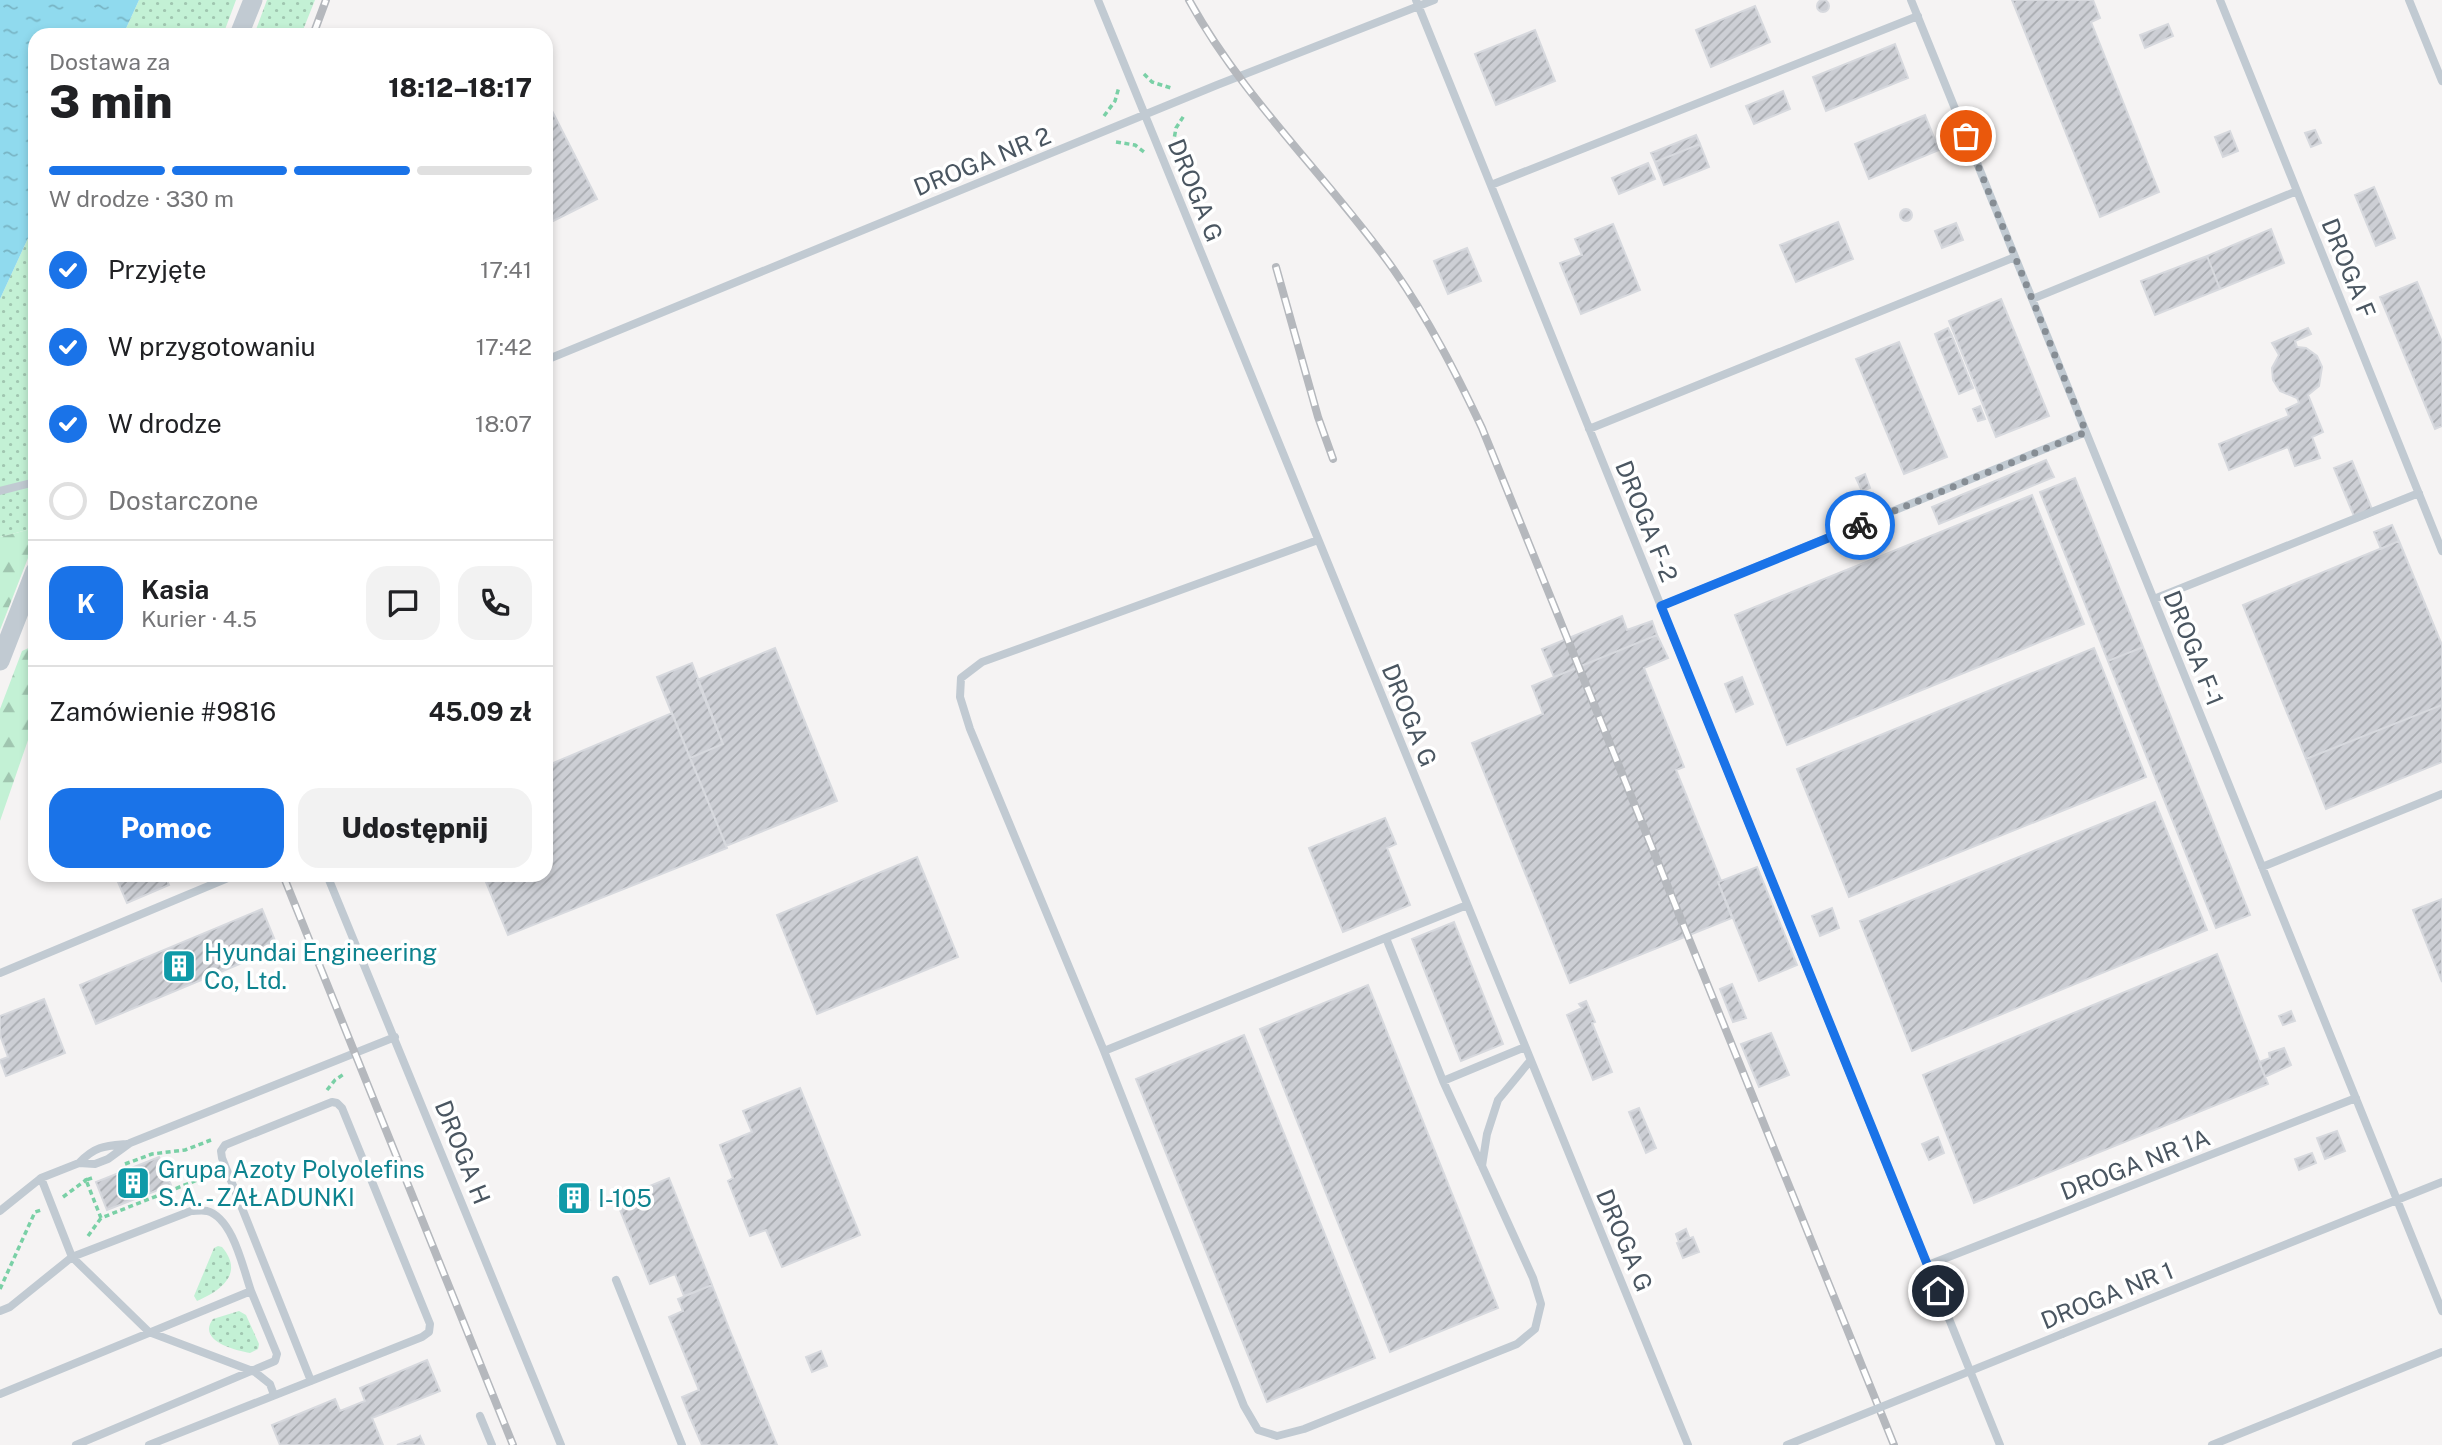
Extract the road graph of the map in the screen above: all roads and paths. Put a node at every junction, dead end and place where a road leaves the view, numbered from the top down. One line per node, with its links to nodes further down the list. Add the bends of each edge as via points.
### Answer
1 (253, 0): 9 (street)
2 (1098, 0): 14 (lane, DROGA G)
3 (1434, 0): 7 (lane, DROGA NR 2)
4 (1911, 0): 8 (lane, DROGA F-1)
5 (2220, 0): 17 (lane, DROGA F)
6 (2409, 0): 12 (lane)
7 (1417, 3): 14 (lane, DROGA NR 2); 16 (lane, DROGA F-2)
8 (1918, 16): 16 (lane); 18 (lane, DROGA F-1)
9 (243, 28)
10 (1141, 70): 13 (path, via 1152,82)
11 (1119, 80): 15 (path, via 1111,110)
12 (2442, 81)
13 (1173, 89)
14 (1144, 115): 20 (lane, DROGA NR 2); 26 (lane, DROGA G)
15 (1096, 121)
16 (1491, 185): 21 (lane, DROGA F-2)
17 (2297, 191): 19 (lane); 25 (lane, DROGA F)
18 (2015, 257): 19 (lane, DROGA F-1); 21 (lane)
19 (2032, 299): 22 (lane, DROGA F-1)
20 (553, 357)
21 (1589, 429): 30 (lane, DROGA F-2)
22 (2086, 432): 29 (lane, DROGA F-1); 30 (lane)
23 (28, 484): 24 (lane)
24 (0, 491)
25 (2419, 493): 27 (lane, DROGA F); 29 (lane)
26 (1318, 540): 36 (lane, DROGA G); 41 (lane, via 982,662 961,678 960,697 970,729)
27 (2442, 551)
28 (28, 589): 31 (street)
29 (2154, 599): 33 (lane, DROGA F-1)
30 (1661, 606): 55 (lane, DROGA F-2)
31 (0, 661)
32 (2442, 794): 33 (lane)
33 (2262, 867): 44 (lane, DROGA F-1)
34 (218, 882): 38 (lane)
35 (330, 882): 39 (lane, DROGA H)
36 (1467, 905): 37 (lane); 40 (lane, DROGA G)
37 (1386, 938): 41 (lane); 43 (lane)
38 (0, 973)
39 (395, 1037): 45 (lane); 71 (lane, DROGA H)
40 (1525, 1047): 42 (lane, DROGA G); 43 (lane)
41 (1104, 1051): 47 (lane, via 1244,1406 1258,1430 1276,1436 1517,1344 1535,1329 1541,1304 1533,1278)
42 (1530, 1061): 47 (lane, via 1498,1100); 73 (lane, DROGA G)
43 (1443, 1081): 47 (lane)
44 (2356, 1098): 51 (lane, DROGA F-1); 55 (lane, DROGA NR 1A)
45 (130, 1143): 46 (lane, via 102,1147); 46 (lane, via 108,1159)
46 (79, 1163): 48 (lane)
47 (1482, 1166)
48 (41, 1178): 52 (lane); 53 (lane)
49 (86, 1180): 52 (path)
50 (2442, 1182): 51 (lane, DROGA NR 1)
51 (2397, 1200): 60 (lane, DROGA F-1); 74 (lane, DROGA NR 1, bridge)
52 (52, 1206): 54 (lane); 57 (path, via 34,1212)
53 (0, 1211)
54 (72, 1257): 58 (lane, via 191,1211 208,1211 229,1229); 59 (lane); 61 (lane)
55 (1928, 1265): 75 (lane, DROGA F-2)
56 (616, 1280): 72 (lane)
57 (0, 1289)
58 (251, 1291): 61 (lane); 63 (lane, via 277,1354 275,1362)
59 (0, 1311)
60 (2442, 1311)
61 (149, 1332): 63 (lane); 65 (lane)
62 (2442, 1352): 76 (lane)
63 (255, 1372): 66 (lane, via 270,1384); 68 (lane)
64 (311, 1381): 64 (lane, via 422,1337 430,1324 342,1108 332,1102 225,1145 221,1151); 66 (lane)
65 (0, 1394)
66 (274, 1395): 69 (lane)
67 (480, 1416): 70 (lane)
68 (76, 1445)
69 (149, 1445)
70 (492, 1445)
71 (561, 1445)
72 (682, 1445)
73 (1688, 1445)
74 (1787, 1445)
75 (2000, 1445)
76 (2212, 1445)

